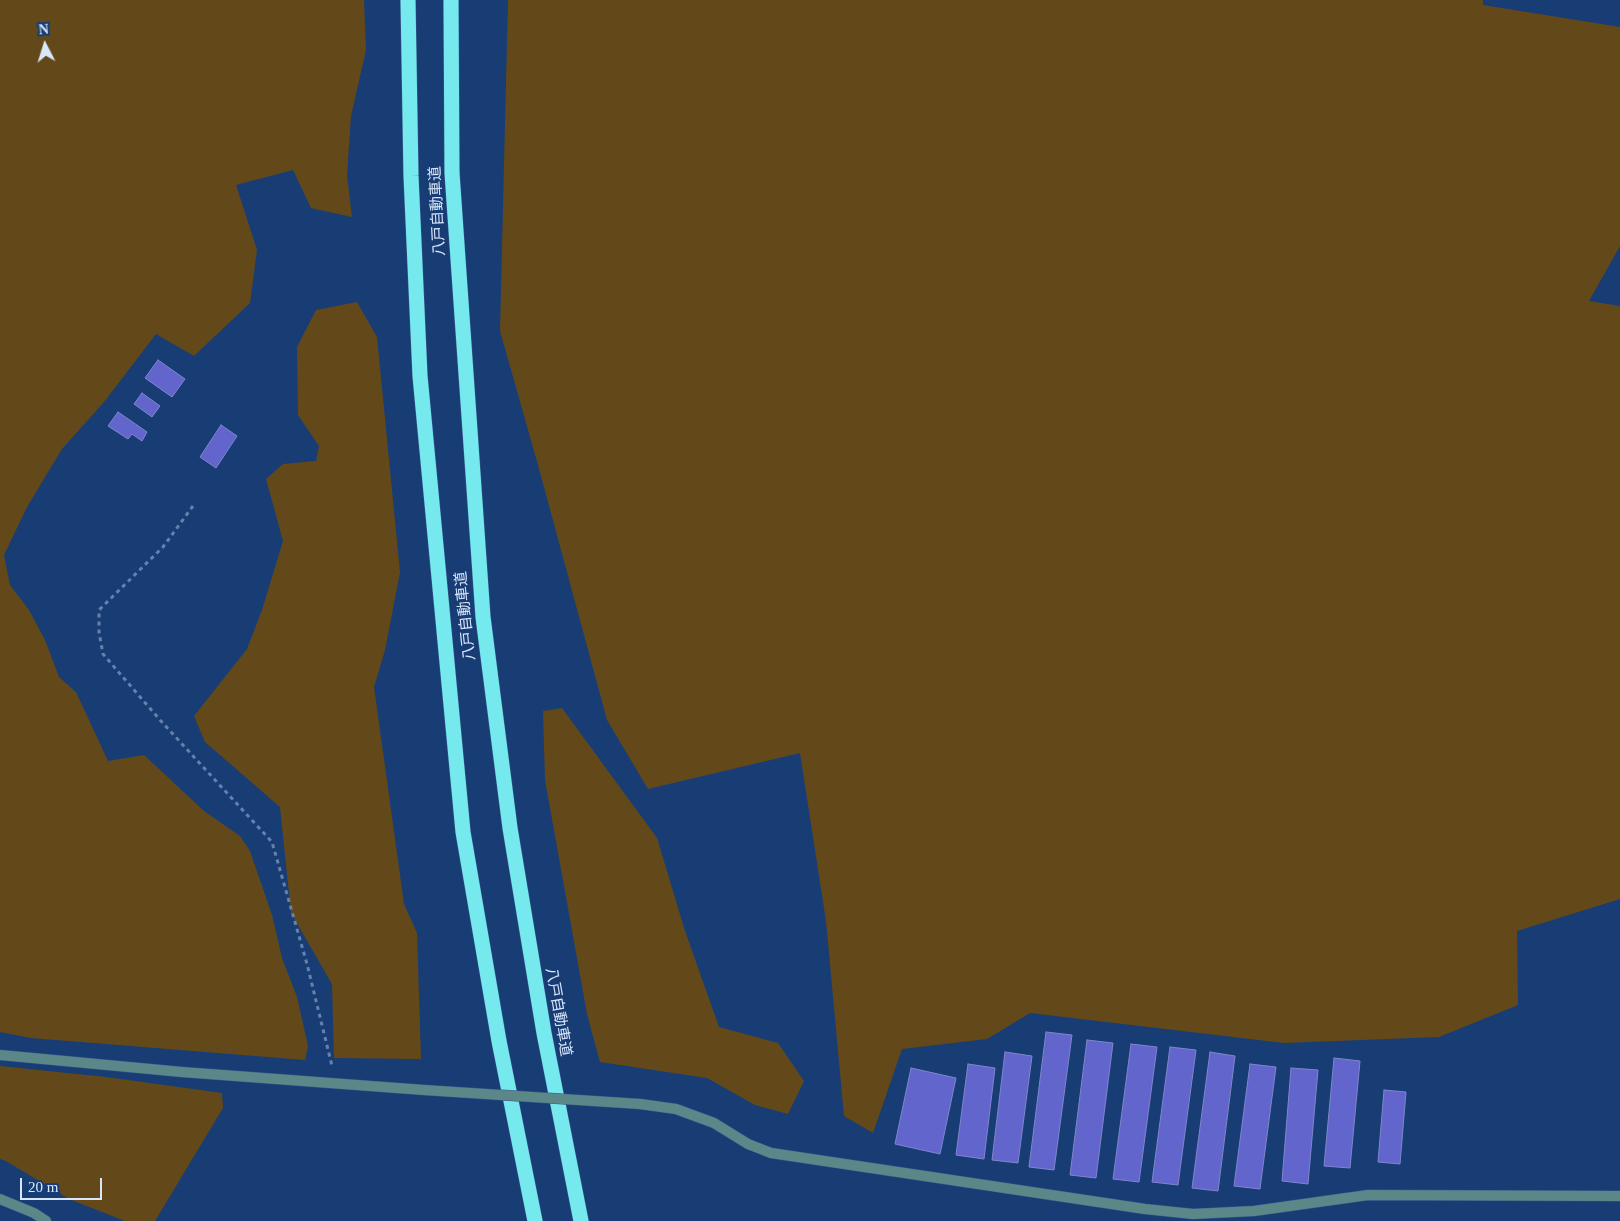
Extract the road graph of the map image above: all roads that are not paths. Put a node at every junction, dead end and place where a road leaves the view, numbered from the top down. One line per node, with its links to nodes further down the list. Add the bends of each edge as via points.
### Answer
1 (408, 0): 7 (highway, 八戸自動車道, via 411,176 420,376 462,832)
2 (451, 0): 8 (highway, 八戸自動車道, via 452,173 482,617 510,828 544,1033)
3 (0, 1055): 4 (street, bridge, via 337,1084 640,1104 676,1109 698,1117 771,1153 1193,1214 1254,1211 1368,1195)
4 (1620, 1196)
5 (0, 1199): 6 (street)
6 (46, 1221)
7 (534, 1221)
8 (581, 1221)

